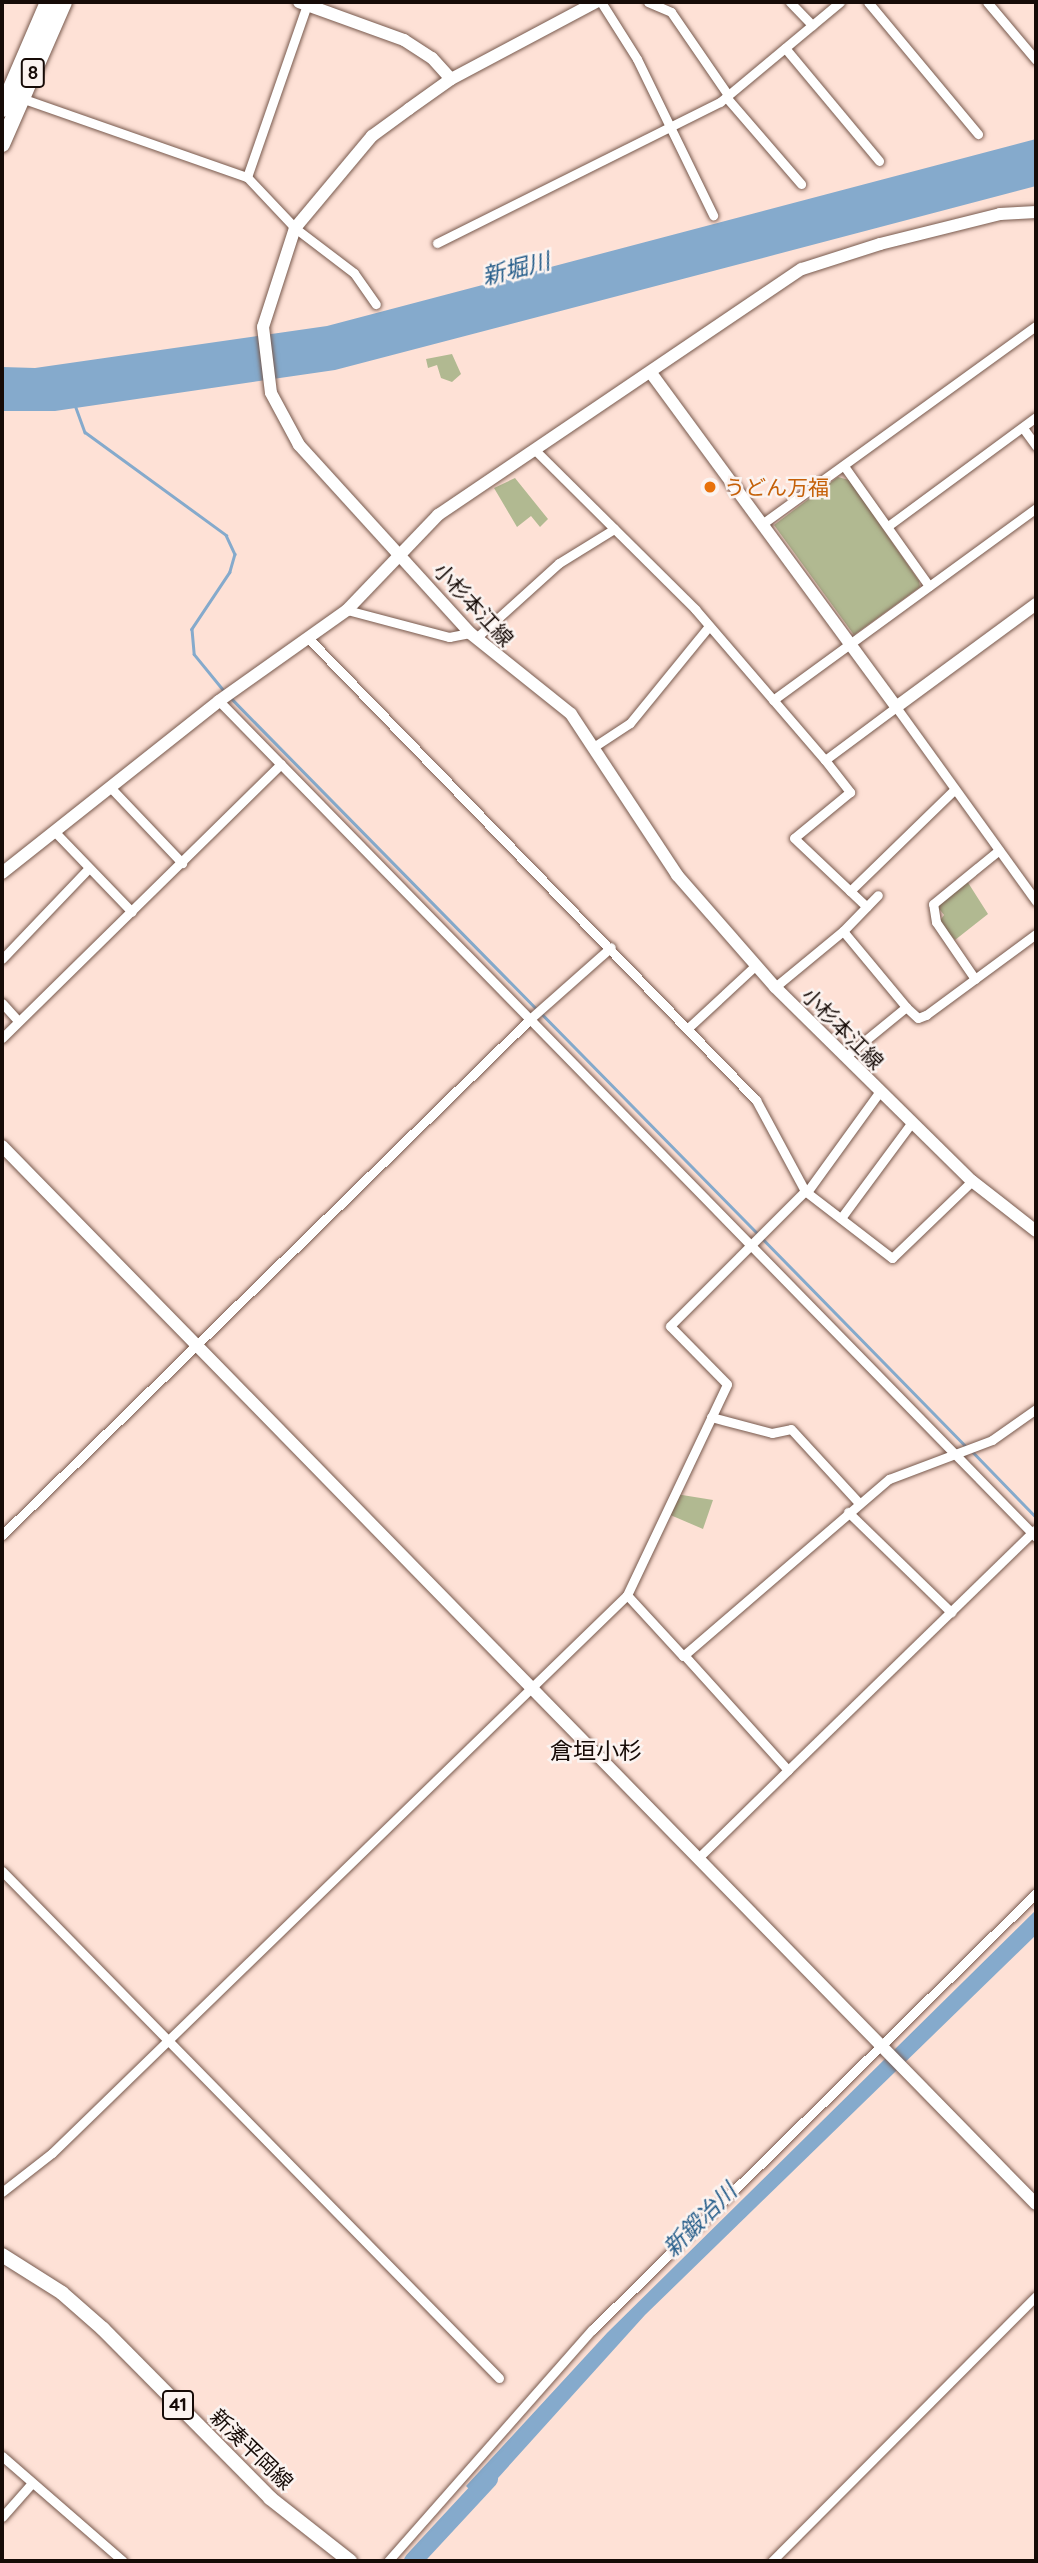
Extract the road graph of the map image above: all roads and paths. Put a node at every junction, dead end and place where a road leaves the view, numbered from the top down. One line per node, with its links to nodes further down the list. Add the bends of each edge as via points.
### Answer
1 (48, 2): 14 (highway, 8)
2 (64, 2): 14 (highway, 8)
3 (598, 2): 13 (street, 小杉本江線); 17 (street, via 637,59)
4 (648, 2): 15 (street, via 671,12)
5 (790, 2): 10 (street)
6 (840, 2): 10 (street)
7 (867, 2): 18 (street)
8 (987, 2): 12 (street)
9 (305, 3): 13 (street, via 404,40 432,58); 21 (street)
10 (812, 25): 11 (street)
11 (785, 48): 15 (street); 20 (street)
12 (1036, 60)
13 (451, 79): 25 (street, 小杉本江線, via 372,136)
14 (11, 94): 16 (highway, 8); 19 (highway, 8); 21 (street)
15 (727, 96): 17 (street); 22 (street)
16 (2, 109)
17 (668, 125): 24 (street); 26 (street)
18 (978, 134)
19 (2, 144)
20 (879, 161)
21 (247, 177): 25 (street)
22 (801, 184)
23 (1036, 212): 29 (street, via 1000,214 893,240 802,269)
24 (713, 215)
25 (295, 228): 27 (street, via 354,273); 39 (street, 小杉本江線, via 280,262 263,333 267,383 299,445)
26 (437, 243)
27 (376, 304)
28 (1036, 326): 34 (street)
29 (651, 373): 33 (street); 36 (street)
30 (1036, 418): 31 (street)
31 (1023, 428): 32 (street); 37 (street)
32 (1036, 446)
33 (537, 452): 38 (street); 39 (street, via 438,515)
34 (844, 466): 36 (street); 37 (street)
35 (1036, 509): 40 (street)
36 (762, 524): 46 (street)
37 (888, 526): 40 (street)
38 (614, 529): 43 (street); 44 (street, via 559,563)
39 (399, 553): 42 (street); 44 (street, 小杉本江線)
40 (929, 586): 46 (street)
41 (1036, 604): 49 (street)
42 (347, 610): 44 (street, via 449,637); 45 (street)
43 (709, 626): 47 (street); 50 (street, via 630,723)
44 (473, 635): 50 (street, 小杉本江線, via 554,695)
45 (310, 640): 48 (street); 67 (street)
46 (847, 647): 47 (street); 49 (street)
47 (773, 700): 51 (street)
48 (219, 701): 52 (street); 53 (street)
49 (896, 707): 51 (street); 54 (street)
50 (592, 748): 69 (street, 小杉本江線, via 677,876)
51 (825, 760): 60 (street, via 850,793 794,838)
52 (281, 764): 57 (street); 74 (street)
53 (110, 787): 55 (street); 57 (street)
54 (955, 789): 56 (street); 60 (street)
55 (54, 831): 58 (street); 59 (street)
56 (999, 850): 62 (street); 70 (street, via 933,904 936,922)
57 (182, 863): 64 (street)
58 (89, 868): 64 (street); 68 (street)
59 (2, 873)
60 (850, 891): 63 (street)
61 (878, 895): 63 (street)
62 (1036, 901)
63 (867, 907): 65 (street)
64 (132, 912): 75 (street)
65 (843, 931): 71 (street); 73 (street)
66 (1036, 934): 70 (street)
67 (611, 947): 74 (street); 76 (street)
68 (2, 959)
69 (756, 965): 71 (street, 小杉本江線); 76 (street)
70 (975, 979): 73 (street, via 926,1016 918,1018)
71 (775, 987): 78 (street, 小杉本江線)
72 (2, 1003): 75 (street)
73 (906, 1007): 78 (street)
74 (530, 1019): 86 (street); 87 (street)
75 (18, 1021): 77 (street)
76 (688, 1028): 83 (street, via 756,1100)
77 (2, 1038)
78 (845, 1057): 79 (street, 小杉本江線)
79 (880, 1091): 80 (street, 小杉本江線); 83 (street)
80 (912, 1122): 82 (street, 小杉本江線); 84 (street)
81 (2, 1146): 87 (street)
82 (972, 1181): 84 (street, via 892,1258); 85 (street, 小杉本江線)
83 (806, 1191): 84 (street); 86 (street)
84 (841, 1218)
85 (1036, 1230)
86 (751, 1245): 89 (street, via 670,1326 727,1384); 90 (street)
87 (196, 1345): 94 (street); 98 (street)
88 (1036, 1409): 90 (street, via 992,1440)
89 (711, 1417): 91 (street, via 772,1433 791,1429); 95 (street)
90 (955, 1453): 91 (street, via 889,1479); 93 (street)
91 (859, 1503): 92 (street)
92 (848, 1512): 96 (street); 97 (street)
93 (1035, 1533): 96 (street)
94 (2, 1535)
95 (627, 1595): 97 (street); 98 (street)
96 (951, 1612): 99 (street)
97 (684, 1655): 99 (street)
98 (530, 1686): 100 (street); 103 (street)
99 (788, 1770): 100 (street)
100 (698, 1858): 104 (street)
101 (2, 1871): 103 (street)
102 (1036, 1893): 104 (street)
103 (166, 2040): 105 (street, via 52,2153); 109 (street)
104 (883, 2047): 106 (street); 115 (street, via 592,2330)
105 (2, 2192)
106 (1036, 2204)
107 (2, 2255): 114 (main road, 新湊平岡線 / 41, via 62,2293 103,2329 270,2498)
108 (1036, 2296): 116 (street)
109 (499, 2378)
110 (2, 2456): 111 (street)
111 (32, 2483): 112 (street); 113 (street)
112 (2, 2517)
113 (123, 2561)
114 (350, 2561)
115 (388, 2561)
116 (772, 2561)

